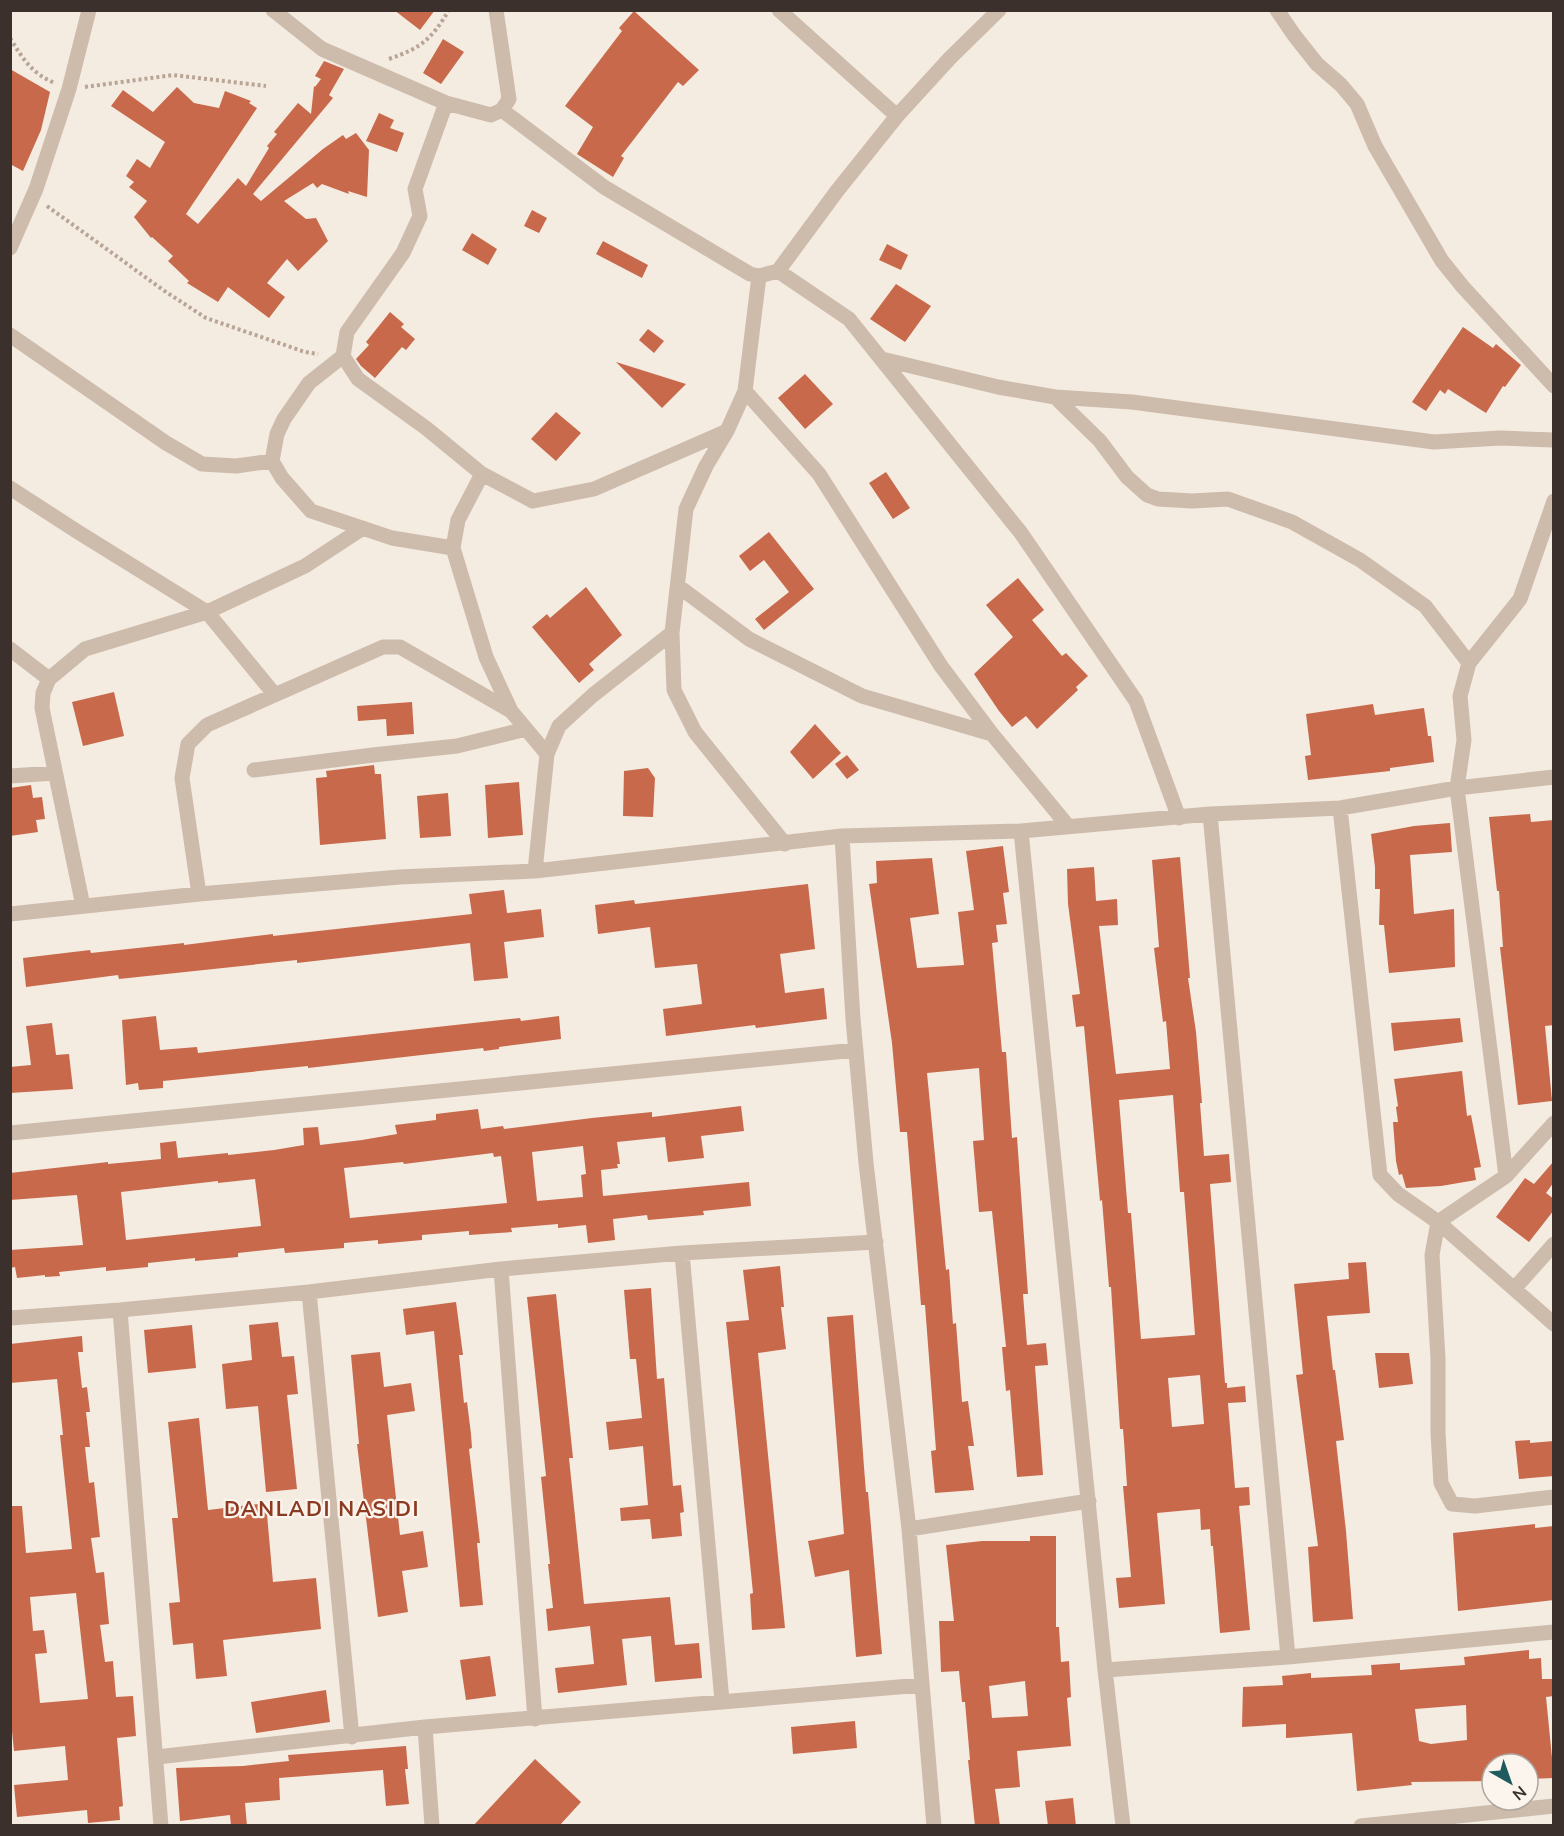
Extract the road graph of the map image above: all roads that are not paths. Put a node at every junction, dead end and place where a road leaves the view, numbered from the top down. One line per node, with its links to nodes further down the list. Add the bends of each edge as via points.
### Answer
1 (89, 10): 10 (street, via 69,89 33,196)
2 (273, 10): 7 (street, via 322,49)
3 (496, 10): 8 (street, via 509,99)
4 (779, 10): 9 (street)
5 (999, 10): 9 (street)
6 (1277, 10): 16 (street, via 1317,63 1357,104 1375,146 1442,261)
7 (446, 103): 8 (street, via 491,115); 14 (street, via 416,189 420,216 403,253 347,332)
8 (502, 110): 12 (street, via 604,187)
9 (897, 116): 11 (street)
10 (10, 248)
11 (778, 271): 12 (street); 15 (street, via 849,319)
12 (759, 276): 17 (street)
13 (10, 335): 21 (street, via 202,464 236,466)
14 (343, 356): 21 (street, via 309,383 290,410 277,434); 22 (street, via 358,379)
15 (882, 359): 18 (street); 45 (street, via 1022,533 1136,701)
16 (1554, 386)
17 (745, 391): 19 (street); 36 (street, via 819,474 941,666)
18 (1055, 397): 20 (street, via 1132,402 1434,442); 31 (street, via 1147,495 1192,501 1228,499 1292,522 1360,560 1425,606)
19 (727, 431): 22 (street, via 594,489 533,501); 27 (street, via 686,509)
20 (1554, 440)
21 (273, 461): 25 (street, via 282,478 311,511)
22 (482, 474): 26 (street, via 458,520)
23 (10, 488): 28 (street)
24 (1554, 501): 31 (street, via 1520,599)
25 (363, 528): 26 (street, via 392,538); 28 (street, via 305,566)
26 (453, 548): 34 (street, via 486,657)
27 (678, 586): 29 (street); 36 (street, via 749,639 862,696)
28 (207, 612): 32 (street, via 85,649); 33 (street)
29 (672, 633): 37 (street, via 559,726); 49 (street, via 674,690 696,732)
30 (10, 649): 32 (street)
31 (1469, 663): 42 (street, via 1460,696 1464,740)
32 (49, 678): 39 (street, via 42,708)
33 (275, 695): 34 (street, via 383,647 400,647); 51 (street, via 207,725 188,744 182,778)
34 (511, 711): 35 (street)
35 (526, 729): 37 (street); 38 (street, via 457,746)
36 (992, 734): 46 (street)
37 (547, 754): 50 (street)
38 (254, 770)
39 (55, 773): 40 (street); 52 (street)
40 (10, 776)
41 (1554, 777): 42 (street)
42 (1457, 788): 43 (street); 57 (street)
43 (1340, 808): 44 (street); 58 (street, via 1380,1175 1398,1194)
44 (1210, 814): 45 (street); 72 (street)
45 (1179, 818): 46 (street)
46 (1068, 826): 47 (street)
47 (1021, 831): 48 (street); 69 (street)
48 (842, 836): 49 (street); 54 (street)
49 (785, 844): 50 (street)
50 (535, 871): 51 (street, via 400,877)
51 (199, 894): 52 (street)
52 (83, 906): 53 (street)
53 (10, 914)
54 (856, 1050): 56 (street); 59 (street)
55 (1554, 1123): 57 (street)
56 (10, 1133)
57 (1506, 1176): 58 (street)
58 (1438, 1222): 63 (street); 68 (street, via 1432,1255 1441,1483 1452,1504 1475,1506)
59 (876, 1242): 61 (street); 70 (street)
60 (1554, 1244): 63 (street)
61 (682, 1253): 62 (street); 75 (street)
62 (501, 1269): 64 (street); 76 (street)
63 (1514, 1289): 67 (street)
64 (309, 1292): 65 (street); 78 (street)
65 (120, 1310): 66 (street); 79 (street)
66 (10, 1318)
67 (1554, 1324)
68 (1554, 1497)
69 (1089, 1502): 70 (street); 73 (street)
70 (909, 1528): 74 (street)
71 (1554, 1632): 72 (street)
72 (1288, 1657): 73 (street)
73 (1105, 1670): 84 (street)
74 (922, 1684): 75 (street); 83 (street)
75 (722, 1701): 76 (street)
76 (535, 1719): 77 (street)
77 (425, 1727): 78 (street); 82 (street)
78 (352, 1737): 79 (street)
79 (157, 1757): 81 (street)
80 (1554, 1806): 85 (street)
81 (161, 1826)
82 (432, 1826)
83 (934, 1826)
84 (1123, 1826)
85 (1362, 1826)

